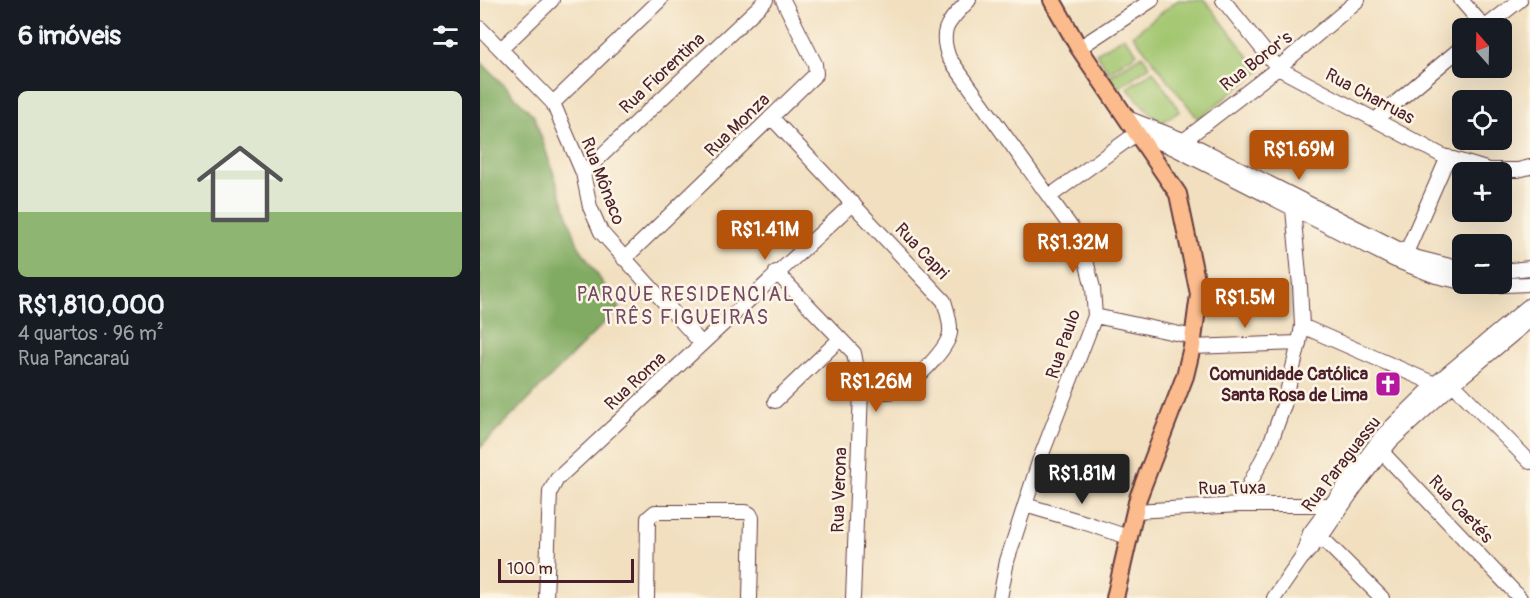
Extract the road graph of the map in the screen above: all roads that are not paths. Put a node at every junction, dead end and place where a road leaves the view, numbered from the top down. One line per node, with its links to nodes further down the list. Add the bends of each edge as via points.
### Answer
1 (552, 0): 16 (street)
2 (660, 0): 19 (street)
3 (766, 0): 27 (street, Rua Fiorentina)
4 (783, 0): 20 (street, Rua Monza, via 817,69)
5 (969, 0): 28 (street, Rua Paulo, via 948,24 943,41 949,58)
6 (1052, 0): 15 (main road)
7 (1152, 0): 15 (street)
8 (1223, 0): 18 (street, Rua Charruas)
9 (1358, 0): 18 (street, Rua Boror's)
10 (1461, 0): 12 (street)
11 (1520, 0): 13 (street)
12 (1476, 18)
13 (1498, 18)
14 (480, 28): 16 (street, Rua Mônaco)
15 (1079, 48): 21 (main road)
16 (501, 49): 19 (street, Rua Mônaco)
17 (1452, 55): 22 (street)
18 (1278, 68): 22 (street, Rua Charruas); 24 (street, Rua Boror's)
19 (553, 103): 27 (street, Rua Mônaco)
20 (771, 117): 29 (street, Rua Capri); 32 (street, Rua Monza)
21 (1127, 118): 23 (main road); 24 (street)
22 (1376, 120): 25 (street, Rua Charruas)
23 (1137, 133): 24 (street); 28 (street); 45 (main road, via 1178,194 1199,294)
24 (1178, 144): 30 (street); 31 (street)
25 (1448, 157): 26 (street, Rua Charruas, via 1489,170); 31 (street)
26 (1530, 167)
27 (583, 173): 32 (street, Rua Mônaco, via 590,207 601,232)
28 (1050, 196): 41 (street, Rua Paulo, via 1081,242 1093,288)
29 (853, 202): 36 (street, Rua Roma); 50 (street, Rua Capri, via 944,301 950,335 931,363 902,388 886,393)
30 (1293, 209): 37 (street, via 1395,260); 43 (street)
31 (1406, 253): 33 (street)
32 (624, 259): 46 (street, Rua Mônaco)
33 (1452, 266)
34 (1530, 268): 35 (street)
35 (1512, 270)
36 (776, 272): 44 (street, Rua Verona); 46 (street, Rua Roma)
37 (1452, 280)
38 (1530, 284): 39 (street)
39 (1512, 285)
40 (1530, 305): 48 (street, Rua Paraguassu)
41 (1095, 316): 45 (street); 54 (street, Rua Paulo)
42 (1530, 320): 49 (street, Rua Paraguassu)
43 (1302, 326): 47 (street); 48 (street)
44 (840, 339): 50 (street, Rua Verona, via 856,357); 51 (street)
45 (1193, 342): 47 (street); 57 (main road, via 1185,376)
46 (700, 343): 61 (street, Rua Roma, via 552,486)
47 (1299, 343): 56 (street, via 1270,444)
48 (1435, 384): 52 (street, Rua Paraguassu)
49 (1453, 384): 52 (street, Rua Paraguassu, via 1391,441); 53 (street)
50 (861, 391): 64 (street, Rua Verona)
51 (775, 401)
52 (1377, 449): 55 (street, Rua Paraguassu); 59 (street, Rua Paraguassu); 69 (street, Rua Caetés)
53 (1530, 462)
54 (1024, 505): 58 (street); 65 (street, Rua Paulo)
55 (1330, 505): 56 (street, Rua Tuxa); 60 (street, Rua Paraguassu, via 1310,533)
56 (1239, 506): 57 (street, Rua Tuxa)
57 (1135, 511): 58 (main road)
58 (1128, 537): 66 (main road)
59 (1321, 537): 60 (street, Rua Paraguassu); 68 (street)
60 (1301, 559): 67 (street, Rua Paraguassu)
61 (546, 598)
62 (646, 598): 63 (street, via 648,518 655,512 750,514)
63 (750, 598)
64 (853, 598)
65 (1000, 598)
66 (1115, 598)
67 (1274, 598)
68 (1382, 598)
69 (1520, 598)

